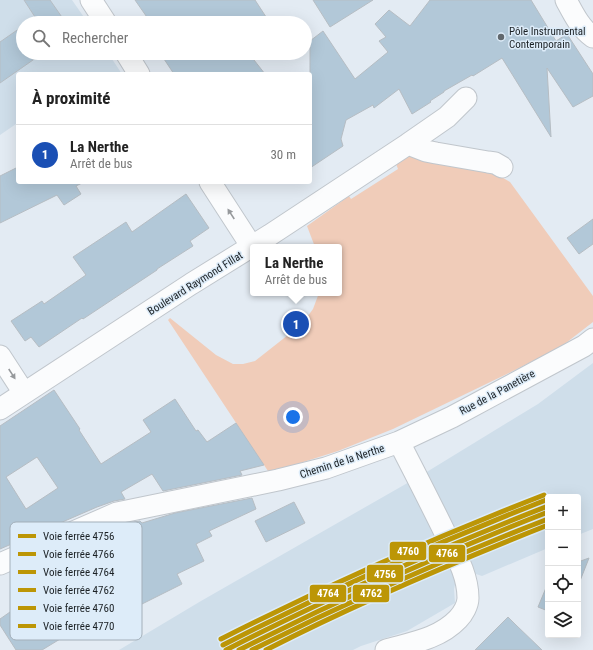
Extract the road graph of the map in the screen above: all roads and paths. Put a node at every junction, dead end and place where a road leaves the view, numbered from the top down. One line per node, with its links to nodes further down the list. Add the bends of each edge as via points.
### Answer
1 (91, 0): 3 (street)
2 (566, 0): 4 (street, via 578,20)
3 (101, 16)
4 (593, 37)
5 (130, 60): 6 (street)
6 (138, 72)
7 (466, 98): 8 (street, Boulevard Raymond Fillat, via 447,117)
8 (408, 144): 9 (street, via 426,151 495,163); 12 (street, Boulevard Raymond Fillat)
9 (502, 167)
10 (211, 184): 11 (street, one-way to 10)
11 (250, 244)
12 (257, 244)
13 (250, 248): 16 (street, Boulevard Raymond Fillat)
14 (593, 339): 18 (street, Rue de la Panetière, via 452,417)
15 (0, 356): 16 (street, one-way to 16)
16 (24, 393): 17 (street, Boulevard Raymond Fillat)
17 (0, 409)
18 (400, 442): 19 (street, Chemin de la Nerthe, via 326,468 117,513); 22 (street, Chemin de la Nerthe, via 462,569 468,599 458,619 430,638)
19 (96, 522)
20 (10, 560): 21 (street, Chemin de la Nerthe)
21 (0, 564)
22 (386, 650)

